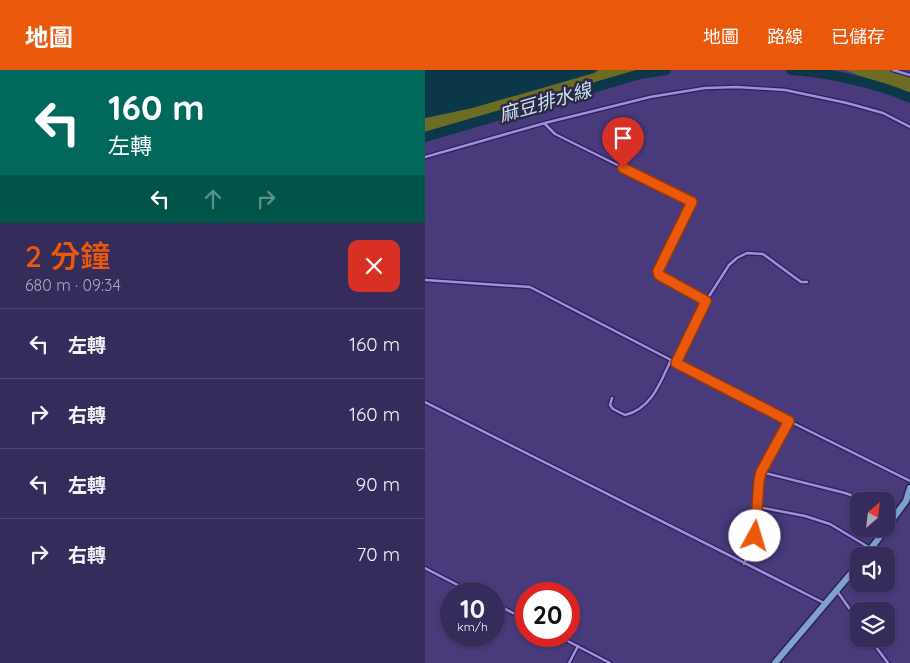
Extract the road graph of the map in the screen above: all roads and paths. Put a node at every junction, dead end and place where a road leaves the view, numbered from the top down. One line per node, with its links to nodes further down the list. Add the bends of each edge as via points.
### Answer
1 (893, 70): 2 (lane)
2 (910, 75)
3 (545, 123): 4 (lane, via 650,97 705,88 737,87 785,90 847,103 883,113); 5 (lane); 8 (lane, via 555,134 692,202 658,271 659,275)
4 (910, 127)
5 (425, 157)
6 (425, 280): 9 (lane, via 530,287)
7 (807, 282): 8 (lane, via 801,282 763,254 747,253 729,265)
8 (706, 301): 10 (lane)
9 (671, 360): 10 (lane); 11 (lane, via 655,395 642,408 625,415 610,406)
10 (676, 363): 13 (lane)
11 (612, 398)
12 (425, 402): 23 (lane)
13 (789, 421): 14 (lane); 15 (lane)
14 (761, 472): 17 (lane); 18 (lane)
15 (910, 481)
16 (910, 488): 20 (street)
17 (850, 495)
18 (758, 507): 22 (lane, via 830,524); 23 (lane, via 755,536)
19 (895, 511): 20 (lane)
20 (898, 512): 21 (street)
21 (895, 516)
22 (868, 547)
23 (744, 564): 28 (lane)
24 (425, 568): 26 (lane)
25 (850, 575): 27 (street)
26 (452, 582)
27 (837, 591): 28 (street); 29 (lane)
28 (826, 604): 35 (street)
29 (850, 609)
30 (577, 647): 33 (lane)
31 (580, 647): 34 (lane)
32 (876, 647): 36 (lane)
33 (569, 663)
34 (610, 663)
35 (775, 663)
36 (888, 663)

